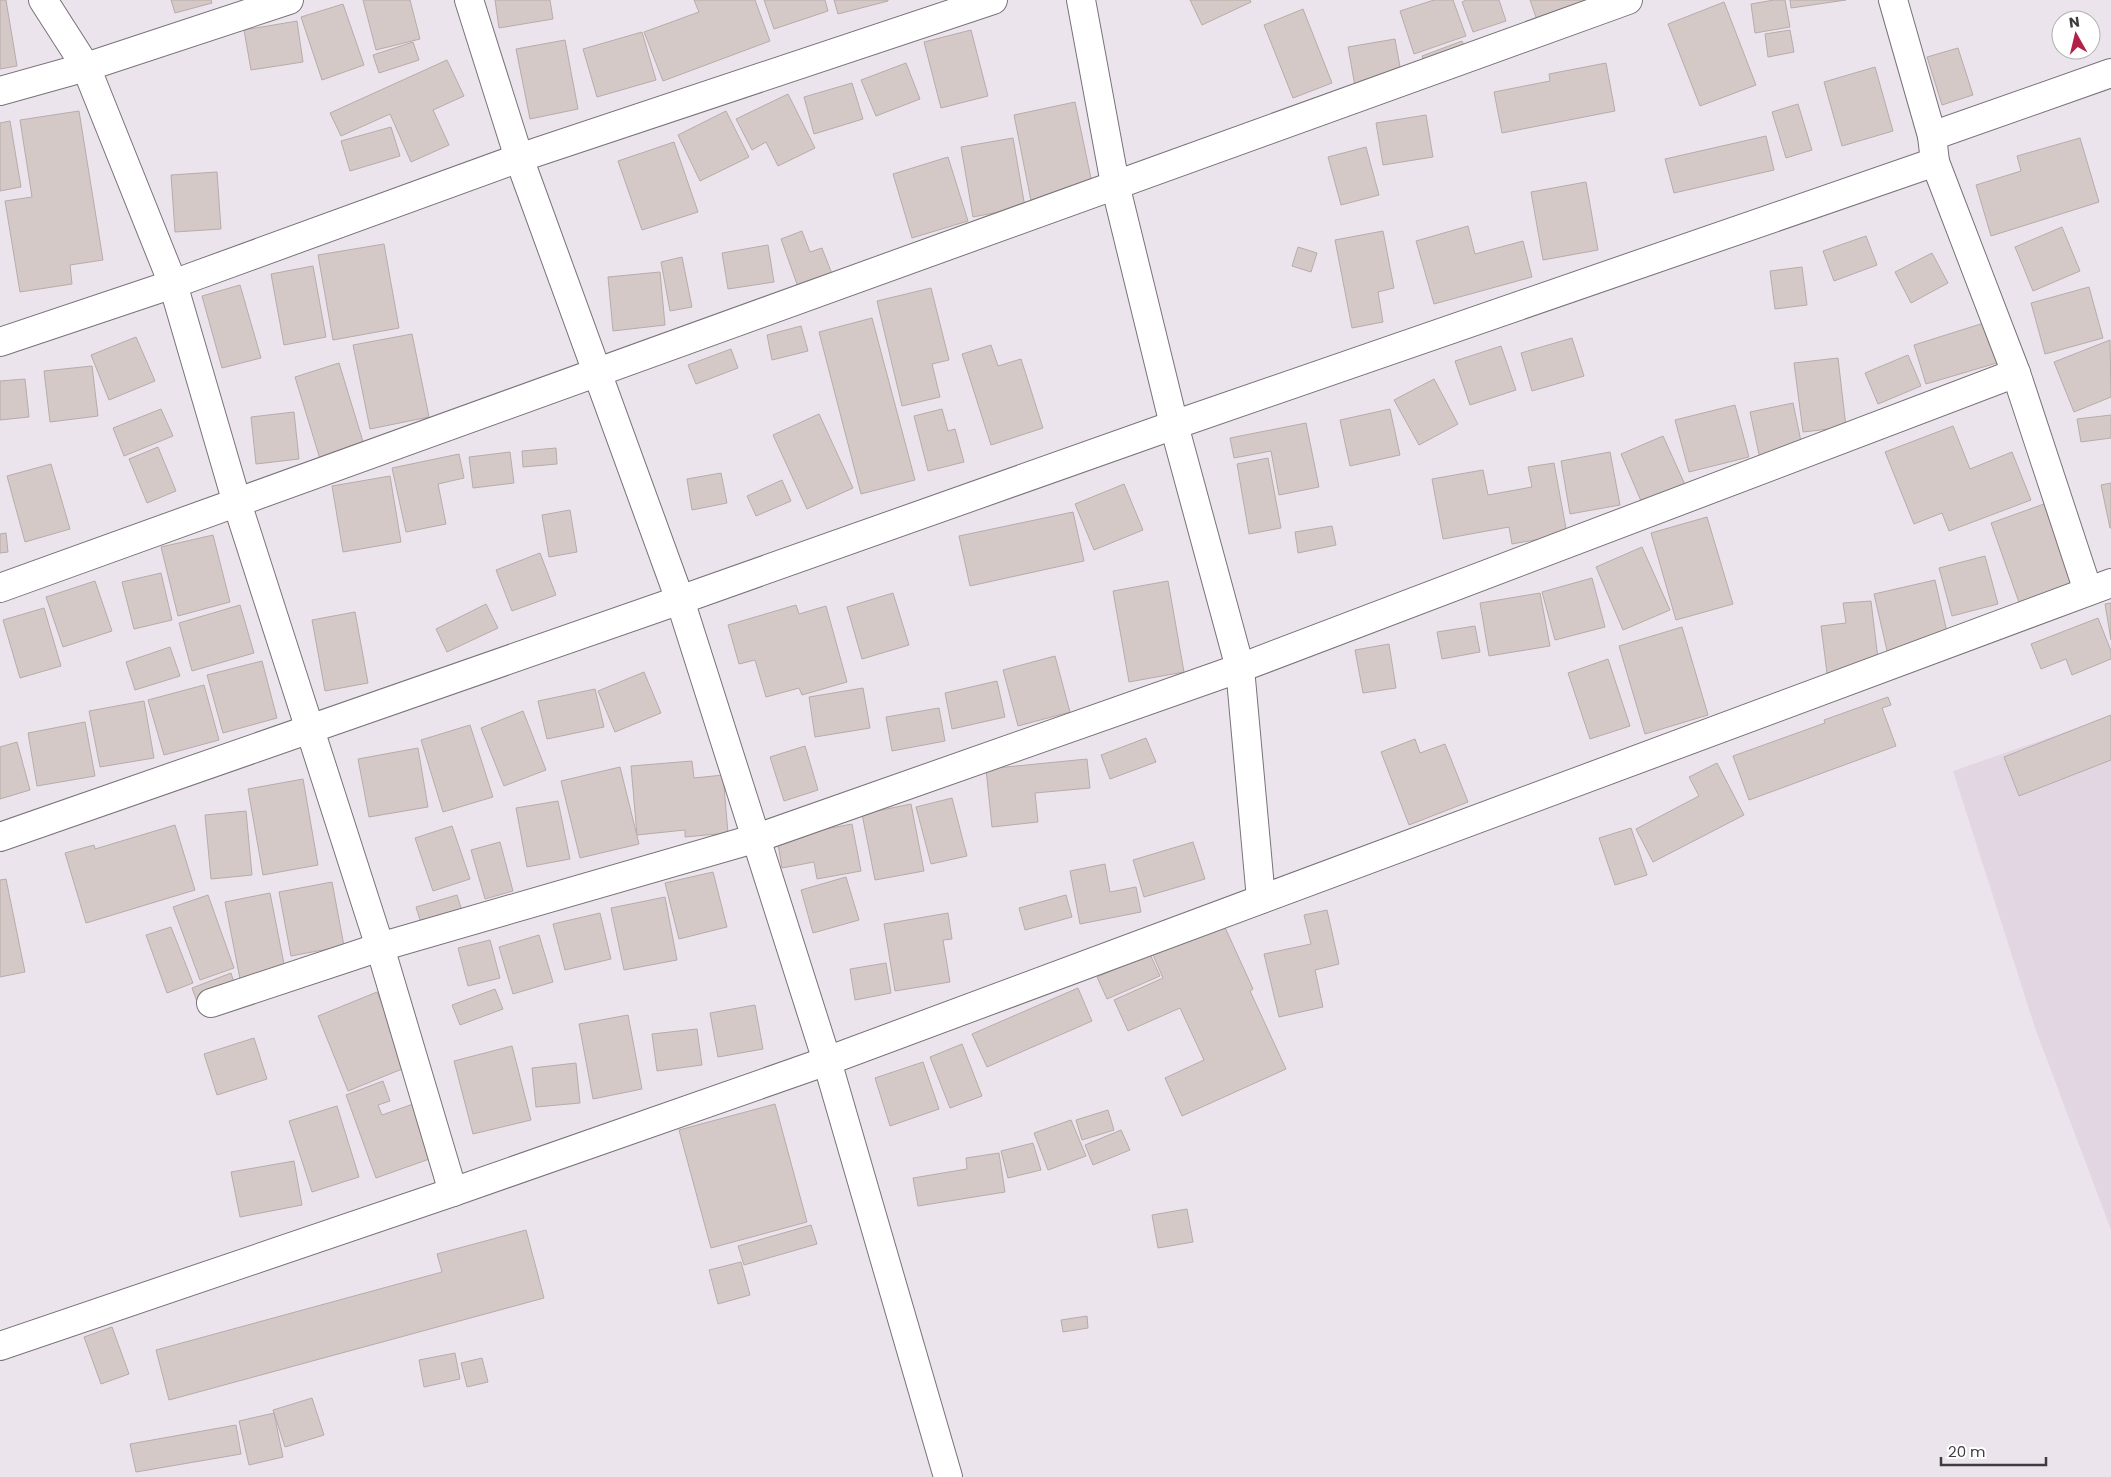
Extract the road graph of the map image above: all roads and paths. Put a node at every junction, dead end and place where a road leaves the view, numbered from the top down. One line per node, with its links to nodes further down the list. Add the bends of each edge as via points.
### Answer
1 (44, 0): 8 (street)
2 (289, 0): 8 (street)
3 (469, 0): 12 (street)
4 (993, 0): 12 (street)
5 (1081, 0): 13 (street)
6 (1628, 0): 13 (street)
7 (1893, 0): 11 (street)
8 (86, 68): 10 (street); 14 (street)
9 (2111, 73): 11 (street)
10 (0, 91)
11 (1933, 150): 17 (street); 18 (street)
12 (519, 158): 14 (street); 16 (street)
13 (1115, 184): 16 (street); 18 (street)
14 (173, 284): 15 (street); 19 (street)
15 (0, 342)
16 (597, 372): 19 (street); 22 (street)
17 (2016, 373): 20 (street); 23 (street)
18 (1174, 425): 22 (street); 23 (street)
19 (237, 503): 21 (street); 24 (street)
20 (2099, 587): 27 (street)
21 (0, 588)
22 (680, 600): 24 (street); 26 (street)
23 (1240, 668): 26 (street); 27 (street)
24 (310, 729): 25 (street); 28 (street)
25 (0, 837)
26 (757, 838): 28 (street); 30 (street)
27 (1261, 899): 30 (street)
28 (380, 947): 29 (street); 31 (street)
29 (211, 1003)
30 (827, 1061): 31 (street); 33 (street)
31 (453, 1192): 32 (street)
32 (0, 1346)
33 (948, 1477)

